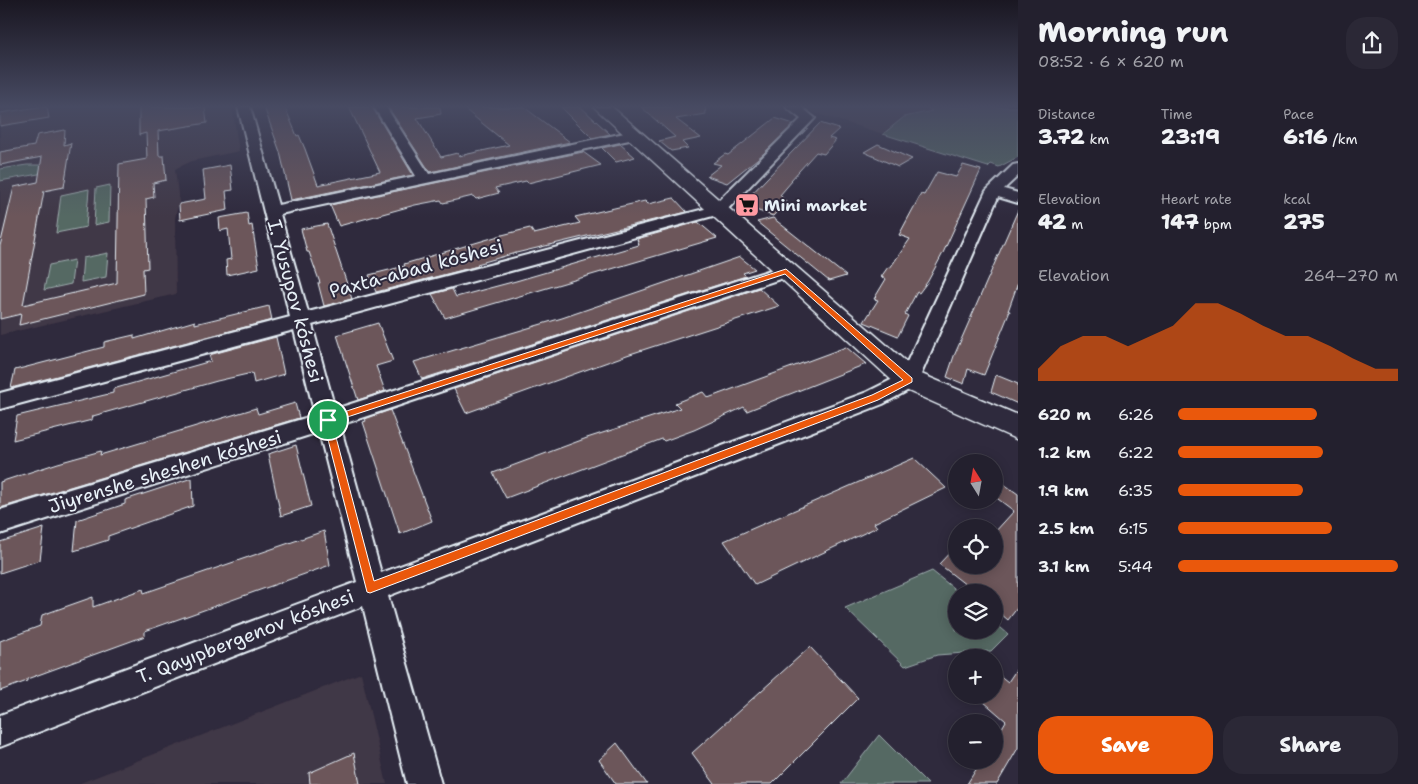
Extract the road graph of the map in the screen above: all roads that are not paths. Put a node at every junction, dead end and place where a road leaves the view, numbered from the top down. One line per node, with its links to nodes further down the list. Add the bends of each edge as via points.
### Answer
1 (254, 144): 11 (street, I. Yusupov kóshesi)
2 (403, 144): 7 (street)
3 (593, 144): 7 (street)
4 (644, 144): 10 (main road)
5 (784, 144): 10 (street)
6 (1018, 168): 8 (street)
7 (425, 179): 11 (street)
8 (993, 190): 9 (street); 14 (street)
9 (1018, 198)
10 (718, 210): 12 (main road); 13 (street, Paxta-abad kóshesi)
11 (272, 211): 13 (street, I. Yusupov kóshesi)
12 (786, 271): 14 (main road); 16 (street, Jiyrenshe sheshen kóshesi)
13 (302, 320): 15 (street, Paxta-abad kóshesi); 16 (street, I. Yusupov kóshesi)
14 (909, 380): 17 (main road); 19 (street, T. Qayıpbergenov kóshesi, via 875,398)
15 (0, 401)
16 (328, 420): 18 (street, Jiyrenshe sheshen kóshesi); 19 (street, I. Yusupov kóshesi)
17 (1018, 428)
18 (0, 522)
19 (370, 588): 20 (street, T. Qayıpbergenov kóshesi); 21 (street, I. Yusupov kóshesi)
20 (0, 731)
21 (424, 784)

